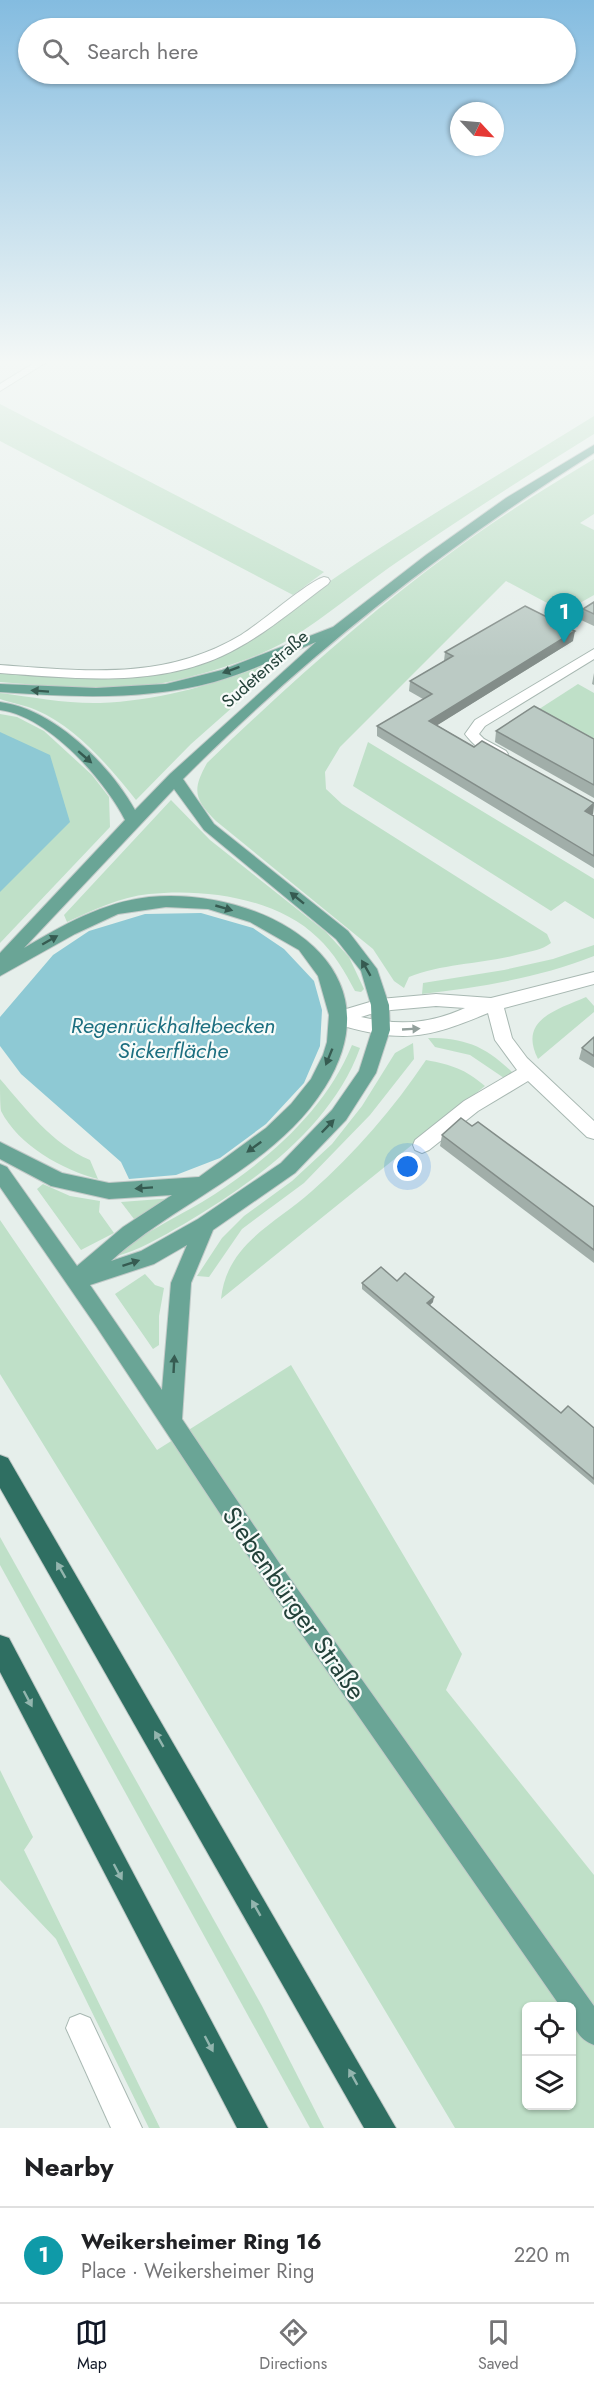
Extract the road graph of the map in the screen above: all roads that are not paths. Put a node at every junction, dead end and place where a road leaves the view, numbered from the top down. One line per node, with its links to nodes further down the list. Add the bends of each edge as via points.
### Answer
1 (576, 459): 3 (main road, Sudetenstraße, via 496,508)
2 (324, 581): 5 (street, via 236,644 200,661 112,676)
3 (344, 626): 6 (main road, one-way to 6, via 232,670 171,687 100,695); 9 (main road, Sudetenstraße)
4 (594, 653): 8 (street, via 480,723 472,734 479,742)
5 (0, 669)
6 (0, 688)
7 (0, 706): 10 (main road, one-way to 10, via 52,729 93,764 122,798)
8 (518, 763)
9 (175, 777): 10 (main road, Sudetenstraße); 15 (main road, one-way to 9, via 369,969 342,935 209,827)
10 (133, 820): 11 (main road, Sudetenstraße)
11 (0, 964)
12 (0, 970): 16 (main road, one-way to 16, via 113,910 166,901 220,906 269,923 312,953 332,985)
13 (594, 978): 14 (street)
14 (494, 1004): 15 (street, via 436,1000); 17 (street, one-way to 14, via 442,1025); 18 (street, via 504,1040)
15 (380, 1005): 16 (street); 17 (main road)
16 (339, 1018): 17 (street); 23 (main road, one-way to 23, via 332,1055 311,1093 277,1130)
17 (381, 1030): 24 (main road, one-way to 17, via 288,1168 339,1115 367,1073)
18 (530, 1072): 19 (street); 20 (street, via 471,1106)
19 (594, 1132)
20 (422, 1145)
21 (0, 1150): 23 (main road, one-way to 21, via 110,1191 58,1180)
22 (0, 1172): 25 (main road, Siebenbürger Straße)
23 (203, 1184): 25 (main road, via 128,1234)
24 (205, 1225): 25 (main road, one-way to 24, via 147,1258); 26 (main road, one-way to 24, via 181,1283)
25 (75, 1281): 26 (main road, Siebenbürger Straße)
26 (171, 1422): 30 (main road, Siebenbürger Straße)
27 (0, 1466): 33 (highway, one-way to 27)
28 (0, 1647): 32 (highway, one-way to 32)
29 (80, 2028): 31 (street)
30 (594, 2031)
31 (126, 2128)
32 (253, 2128)
33 (381, 2128)

